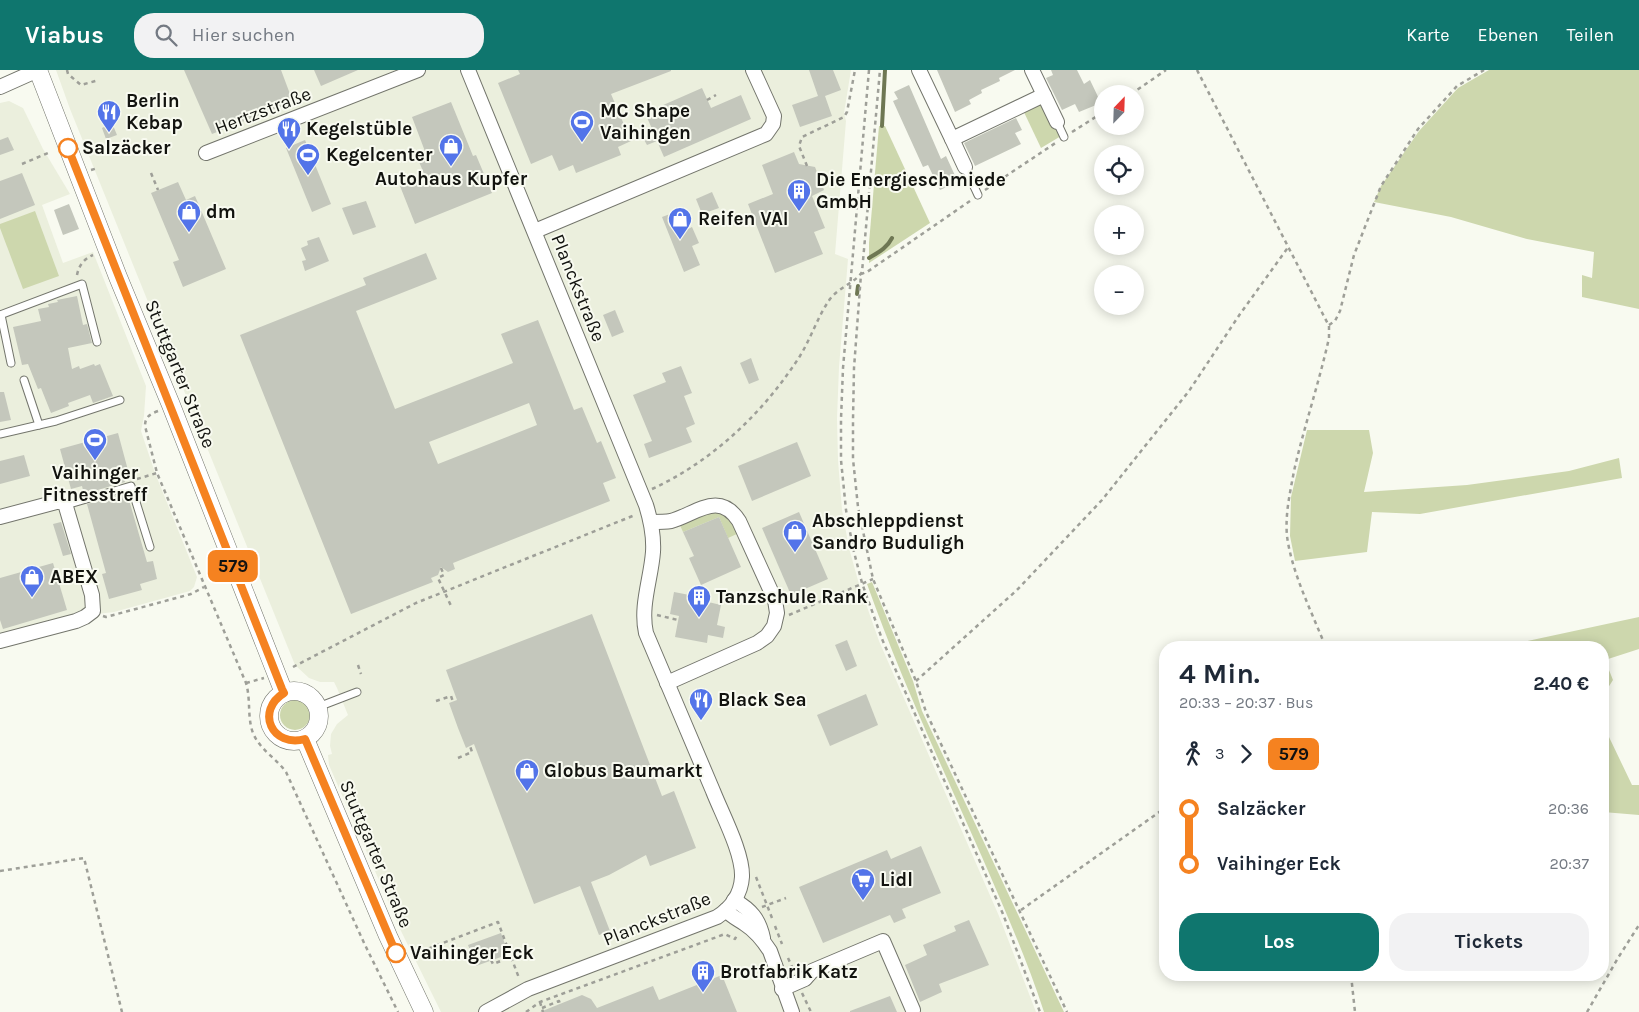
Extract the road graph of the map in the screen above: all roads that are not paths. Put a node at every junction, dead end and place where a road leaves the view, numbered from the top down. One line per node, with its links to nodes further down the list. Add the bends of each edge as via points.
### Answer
1 (38, 70): 7 (street); 30 (street, Stuttgarter Straße)
2 (418, 70): 12 (street, Hertzstraße)
3 (468, 70): 15 (street, Planckstraße)
4 (754, 70): 15 (street, via 774,116 766,134)
5 (919, 70): 11 (street)
6 (1032, 70): 8 (street)
7 (0, 87)
8 (1044, 95): 9 (street); 11 (street)
9 (1057, 122): 10 (lane)
10 (1064, 138)
11 (952, 139): 13 (street)
12 (206, 154)
13 (965, 167): 14 (lane)
14 (978, 195)
15 (535, 231): 25 (street, Planckstraße)
16 (0, 315): 17 (lane, via 82,284); 18 (lane)
17 (97, 342)
18 (11, 363)
19 (24, 380): 21 (lane)
20 (120, 400): 21 (lane)
21 (39, 425): 22 (lane)
22 (0, 434)
23 (66, 505): 24 (street, via 64,500); 26 (lane, via 131,486); 27 (street, via 92,595 93,611 76,621)
24 (0, 517)
25 (651, 522): 28 (street, Planckstraße, via 653,550 644,619 646,633); 28 (street, via 670,521 710,506 730,511 739,522 776,607 774,626 762,640)
26 (150, 547)
27 (0, 641)
28 (667, 683): 33 (street, Planckstraße, via 738,855 742,879)
29 (357, 692): 31 (lane)
30 (284, 693): 31 (street, via 305,693); 32 (street, via 270,708 273,730 290,741)
31 (318, 707): 32 (street, via 319,723)
32 (305, 739): 36 (street, Stuttgarter Straße, via 388,936)
33 (730, 905): 34 (street, via 748,908 748,918 770,950); 37 (street, Planckstraße, via 711,920 528,989)
34 (782, 989): 35 (street, via 805,979 812,971 883,941); 38 (street)
35 (913, 1010)
36 (424, 1012)
37 (486, 1012)
38 (792, 1012)

